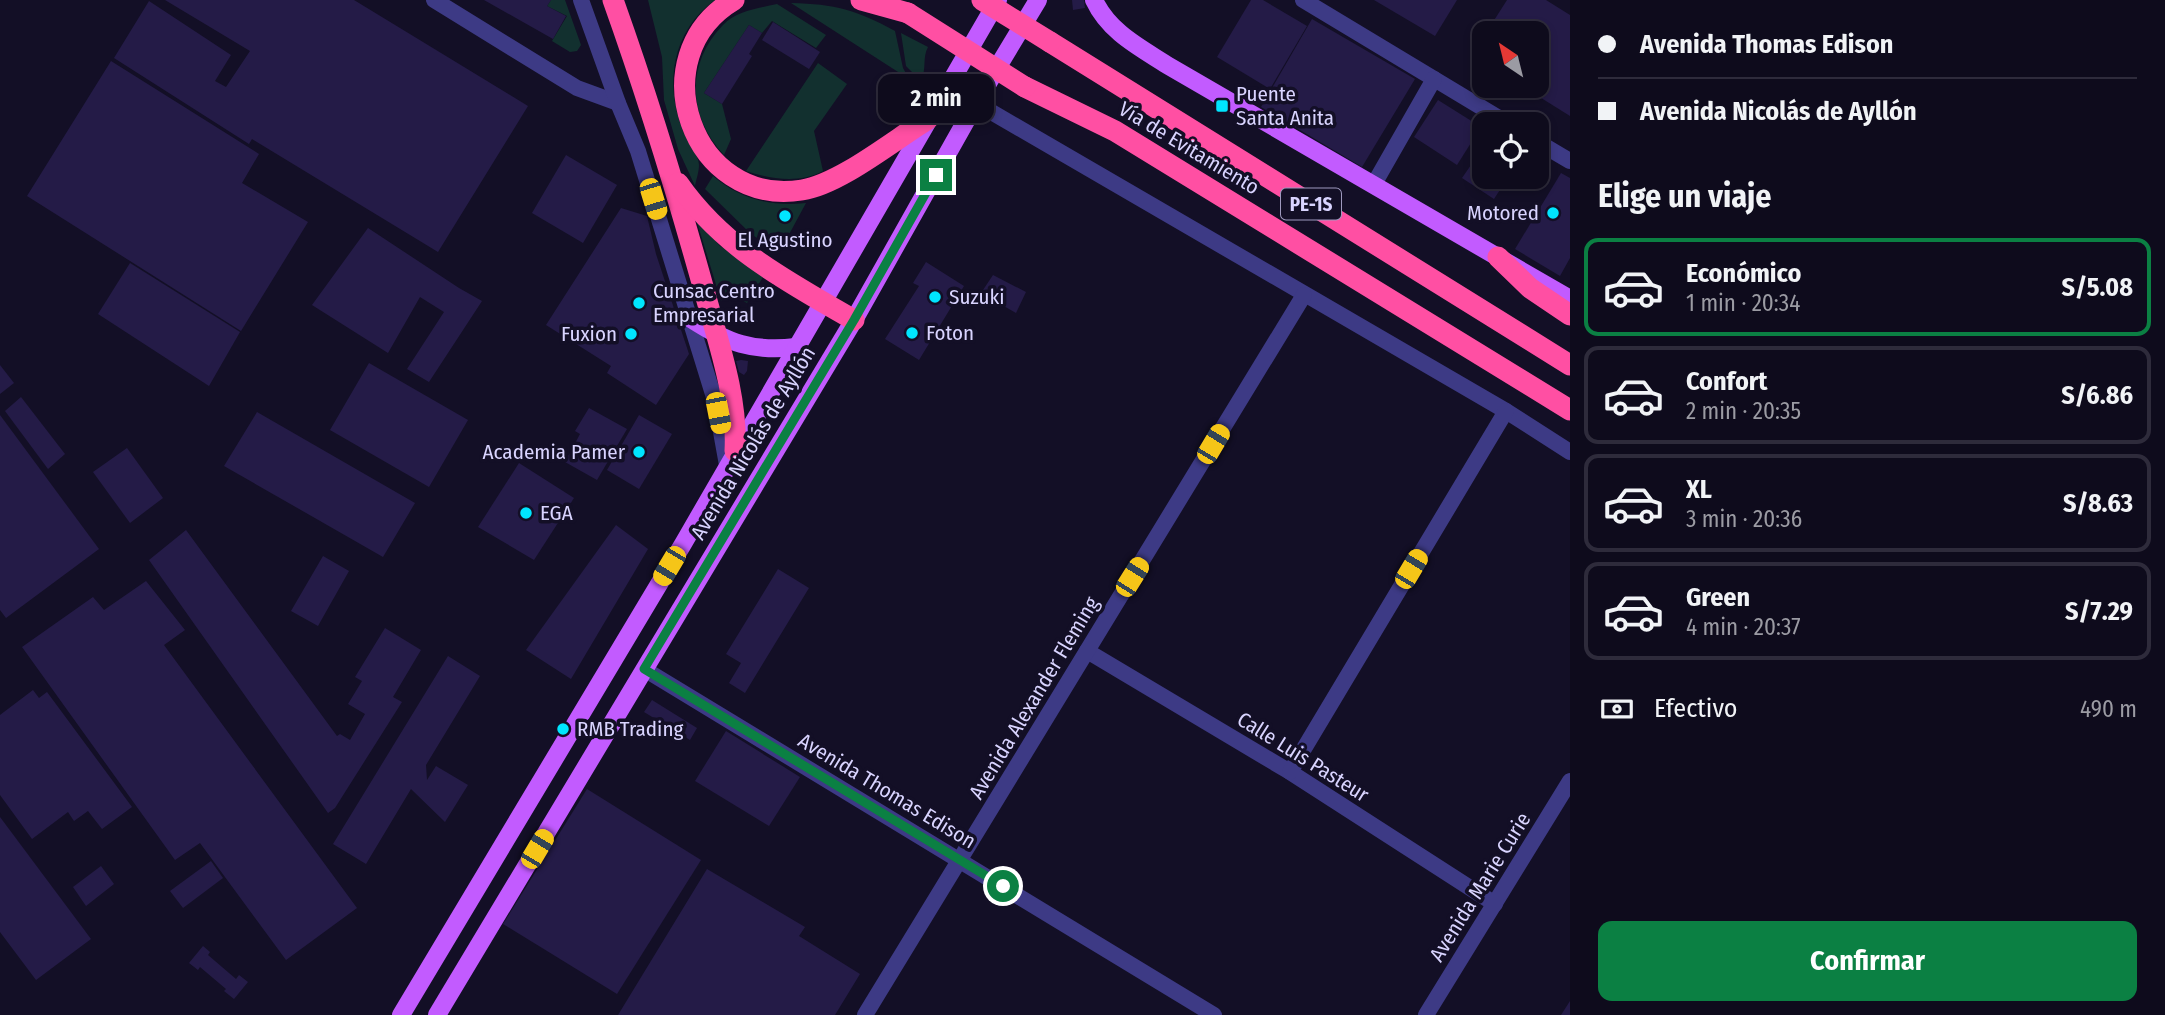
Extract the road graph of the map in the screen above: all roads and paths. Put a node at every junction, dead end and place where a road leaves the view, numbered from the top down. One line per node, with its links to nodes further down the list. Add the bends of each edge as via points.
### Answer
1 (434, 0): 14 (street, via 578,88)
2 (581, 0): 14 (street)
3 (613, 0): 19 (highway)
4 (734, 0): 17 (highway, via 699,33 687,65 685,93 689,119 706,150 746,186 773,191 814,187)
5 (861, 0): 12 (highway)
6 (887, 0): 12 (highway, Vía de Evitamiento)
7 (982, 0): 31 (highway, Vía de Evitamiento / PE-1S, bridge)
8 (998, 0): 17 (main road, Avenida Nicolás de Ayllón)
9 (1038, 0): 15 (main road, Avenida Nicolás de Ayllón)
10 (1094, 0): 21 (main road, via 1109,24 1131,42)
11 (1303, 0): 13 (street)
12 (908, 13): 32 (highway, Vía de Evitamiento / PE-1S, bridge, via 1025,86 1115,131)
13 (1434, 79): 16 (street); 21 (street)
14 (618, 103): 27 (street, via 638,151)
15 (976, 103): 23 (street); 28 (main road, Avenida Nicolás de Ayllón)
16 (1489, 112)
17 (928, 119): 25 (main road, Avenida Nicolás de Ayllón)
18 (1549, 149): 20 (street)
19 (665, 160): 25 (highway, via 690,200 722,234); 29 (highway)
20 (1570, 161)
21 (1374, 184): 22 (main road)
22 (1498, 257): 24 (main road); 26 (highway, via 1530,288)
23 (1304, 295): 33 (street); 36 (street, Avenida Alexander Fleming)
24 (1570, 299)
25 (822, 302): 28 (highway); 30 (main road, Avenida Nicolás de Ayllón)
26 (1570, 315)
27 (691, 320): 29 (main road); 35 (street)
28 (854, 320): 37 (main road, Avenida Nicolás de Ayllón)
29 (716, 335): 30 (main road, via 742,346); 35 (highway, via 736,436)
30 (796, 347): 35 (main road, Avenida Nicolás de Ayllón)
31 (1570, 365)
32 (1570, 410)
33 (1506, 411): 34 (street); 38 (street)
34 (1570, 452)
35 (731, 458): 42 (main road, Avenida Nicolás de Ayllón)
36 (1087, 651): 38 (street, Calle Luis Pasteur); 40 (street, Avenida Alexander Fleming)
37 (644, 669): 40 (street, Avenida Thomas Edison); 43 (main road, Avenida Nicolás de Ayllón)
38 (1290, 772): 41 (street, Calle Luis Pasteur)
39 (1570, 781): 41 (street, Avenida Marie Curie)
40 (960, 860): 44 (street, Avenida Alexander Fleming); 45 (street, Avenida Thomas Edison)
41 (1494, 904): 46 (street, Avenida Marie Curie)
42 (401, 1015)
43 (437, 1015)
44 (865, 1015)
45 (1214, 1015)
46 (1426, 1015)

